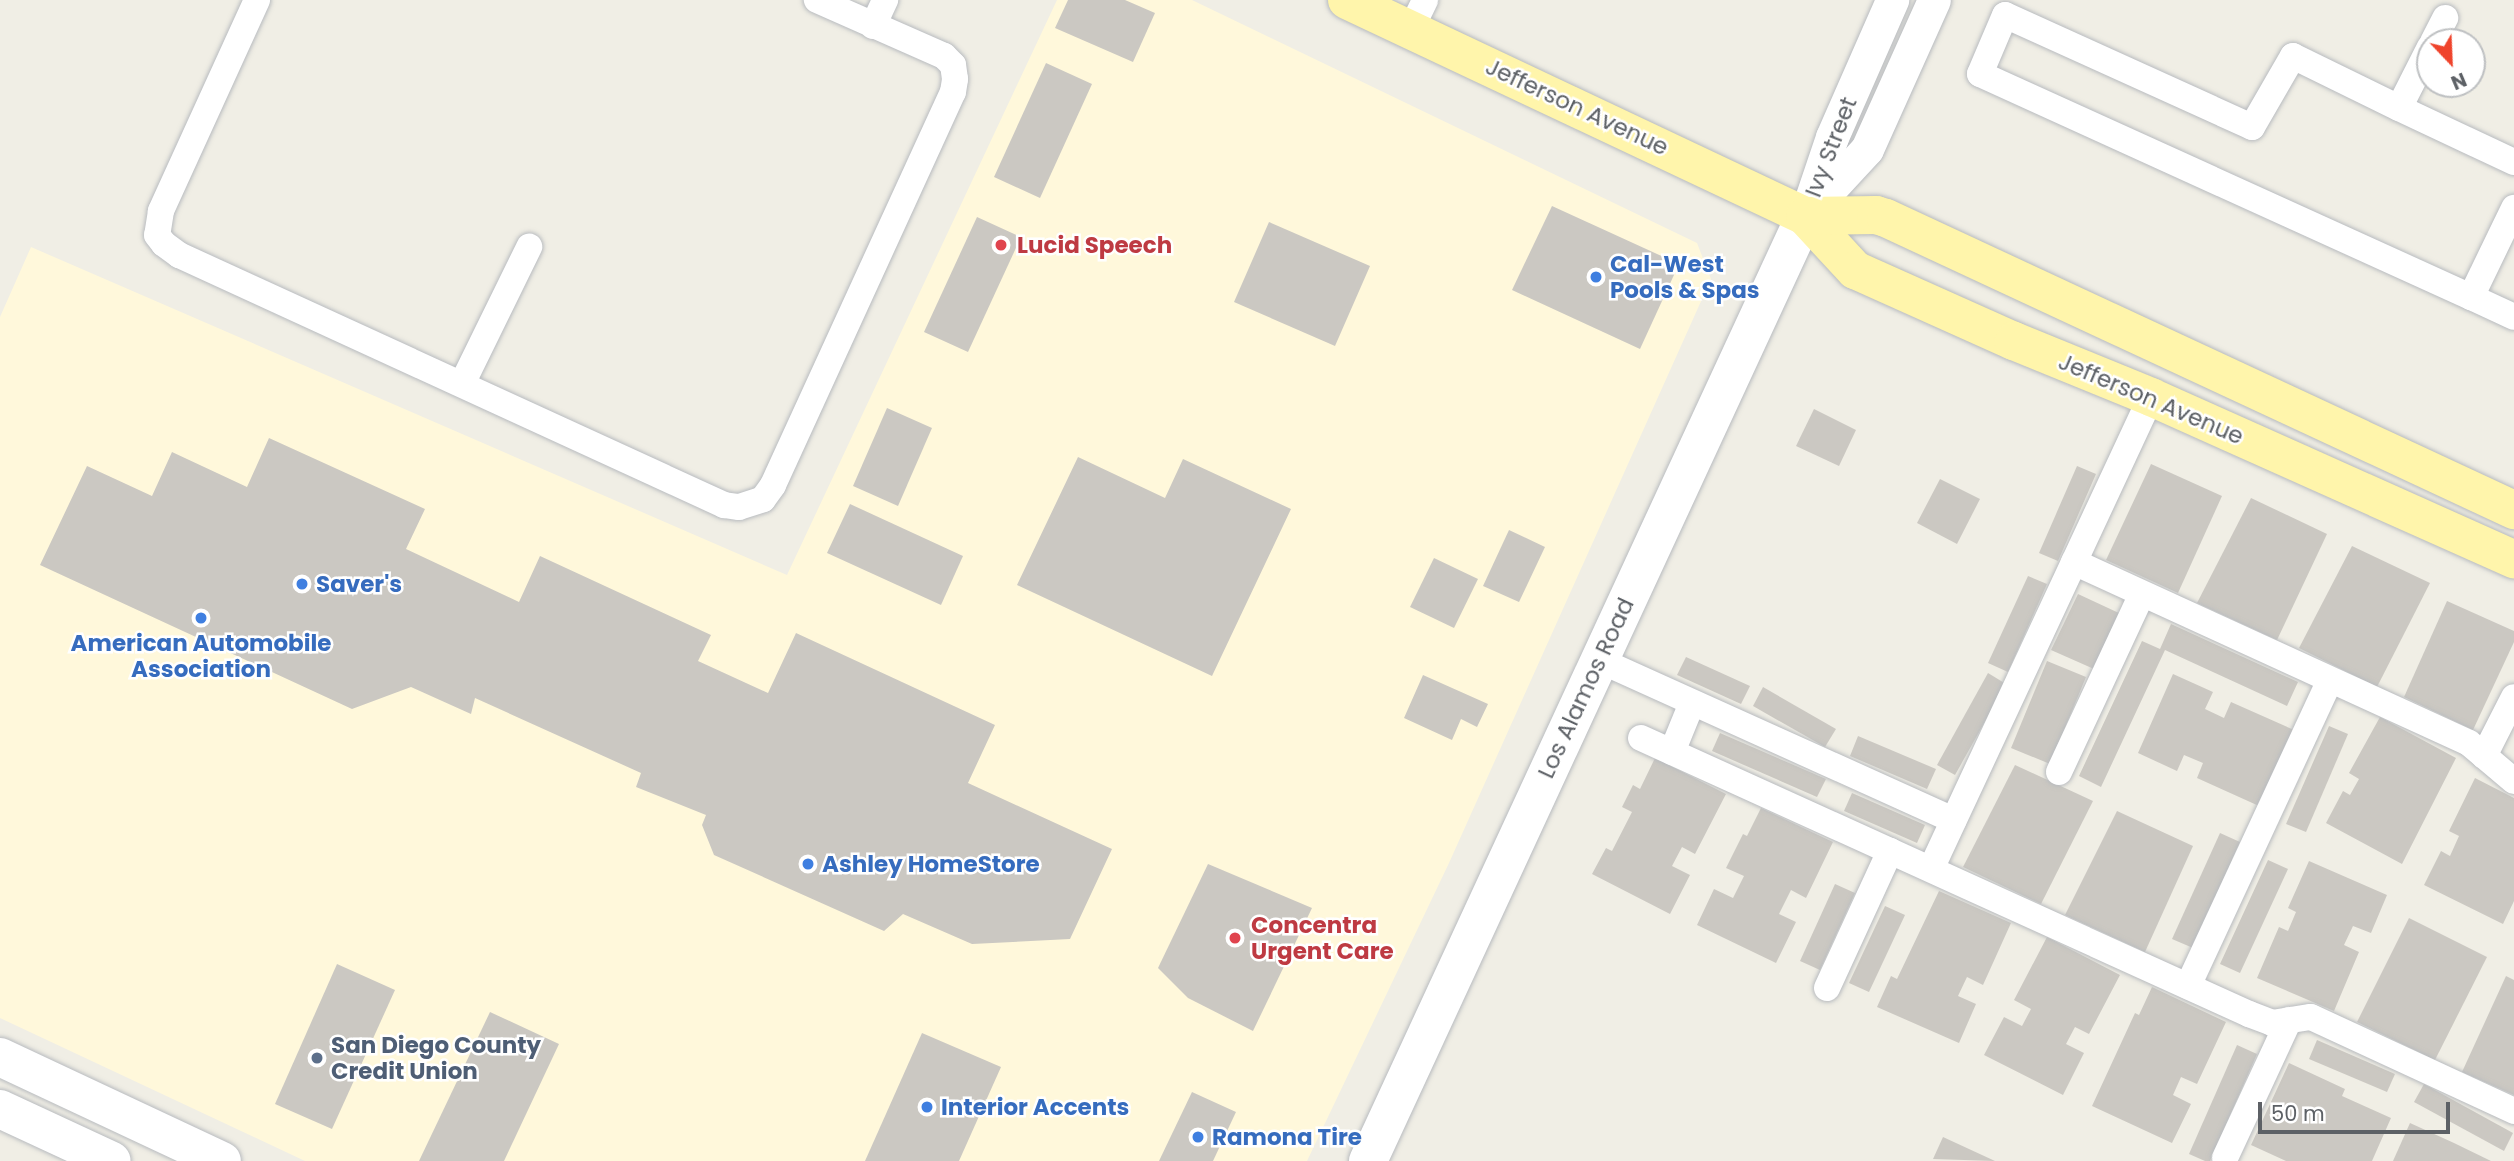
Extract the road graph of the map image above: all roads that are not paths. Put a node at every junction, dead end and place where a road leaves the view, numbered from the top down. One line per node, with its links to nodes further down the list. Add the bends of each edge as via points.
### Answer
1 (257, 0): 19 (street, via 161,211 157,234 179,255)
2 (885, 0): 9 (street)
3 (1348, 0): 7 (main road, Jefferson Avenue)
4 (1892, 0): 15 (street, Ivy Street, via 1832,137)
5 (1934, 0): 15 (street, Ivy Street, via 1867,149)
6 (825, 2): 9 (street)
7 (1418, 14): 15 (main road, Jefferson Avenue)
8 (2445, 18): 10 (street)
9 (873, 26): 19 (street, via 944,56 953,65 953,92 763,499 739,507 724,505)
10 (2440, 28)
11 (2416, 75): 12 (street)
12 (2399, 108): 13 (street); 17 (street, via 2293,56 2252,127 2005,15 1980,74)
13 (2514, 162)
14 (2514, 208): 17 (street)
15 (1805, 216): 20 (main road, Jefferson Avenue, via 1855,270); 21 (main road, Jefferson Avenue, via 1886,218); 25 (main road, Los Alamos Road)
16 (529, 247): 19 (street)
17 (2471, 297): 18 (street)
18 (2514, 317)
19 (462, 384)
20 (2151, 397): 22 (main road, Jefferson Avenue); 23 (street)
21 (2514, 510)
22 (2514, 559)
23 (2074, 562): 24 (street); 34 (street)
24 (2143, 594): 26 (street); 32 (street)
25 (1599, 660): 28 (street); 46 (main road, Los Alamos Road)
26 (2330, 680): 31 (street, via 2469,743); 37 (street)
27 (2514, 696): 31 (street)
28 (1692, 702): 30 (street); 34 (street)
29 (1641, 738): 30 (street)
30 (1672, 752): 35 (street)
31 (2484, 756): 33 (street)
32 (2059, 772)
33 (2514, 781)
34 (1954, 820): 36 (street)
35 (1890, 851): 36 (street); 38 (street)
36 (1931, 869): 37 (street)
37 (2188, 986): 39 (street, via 2272,1023)
38 (1826, 988)
39 (2289, 1020): 42 (street, via 2311,1017); 43 (street)
40 (0, 1057): 45 (main road)
41 (0, 1109): 44 (main road)
42 (2514, 1111)
43 (2225, 1158)
44 (112, 1161)
45 (222, 1161)
46 (1368, 1161)

